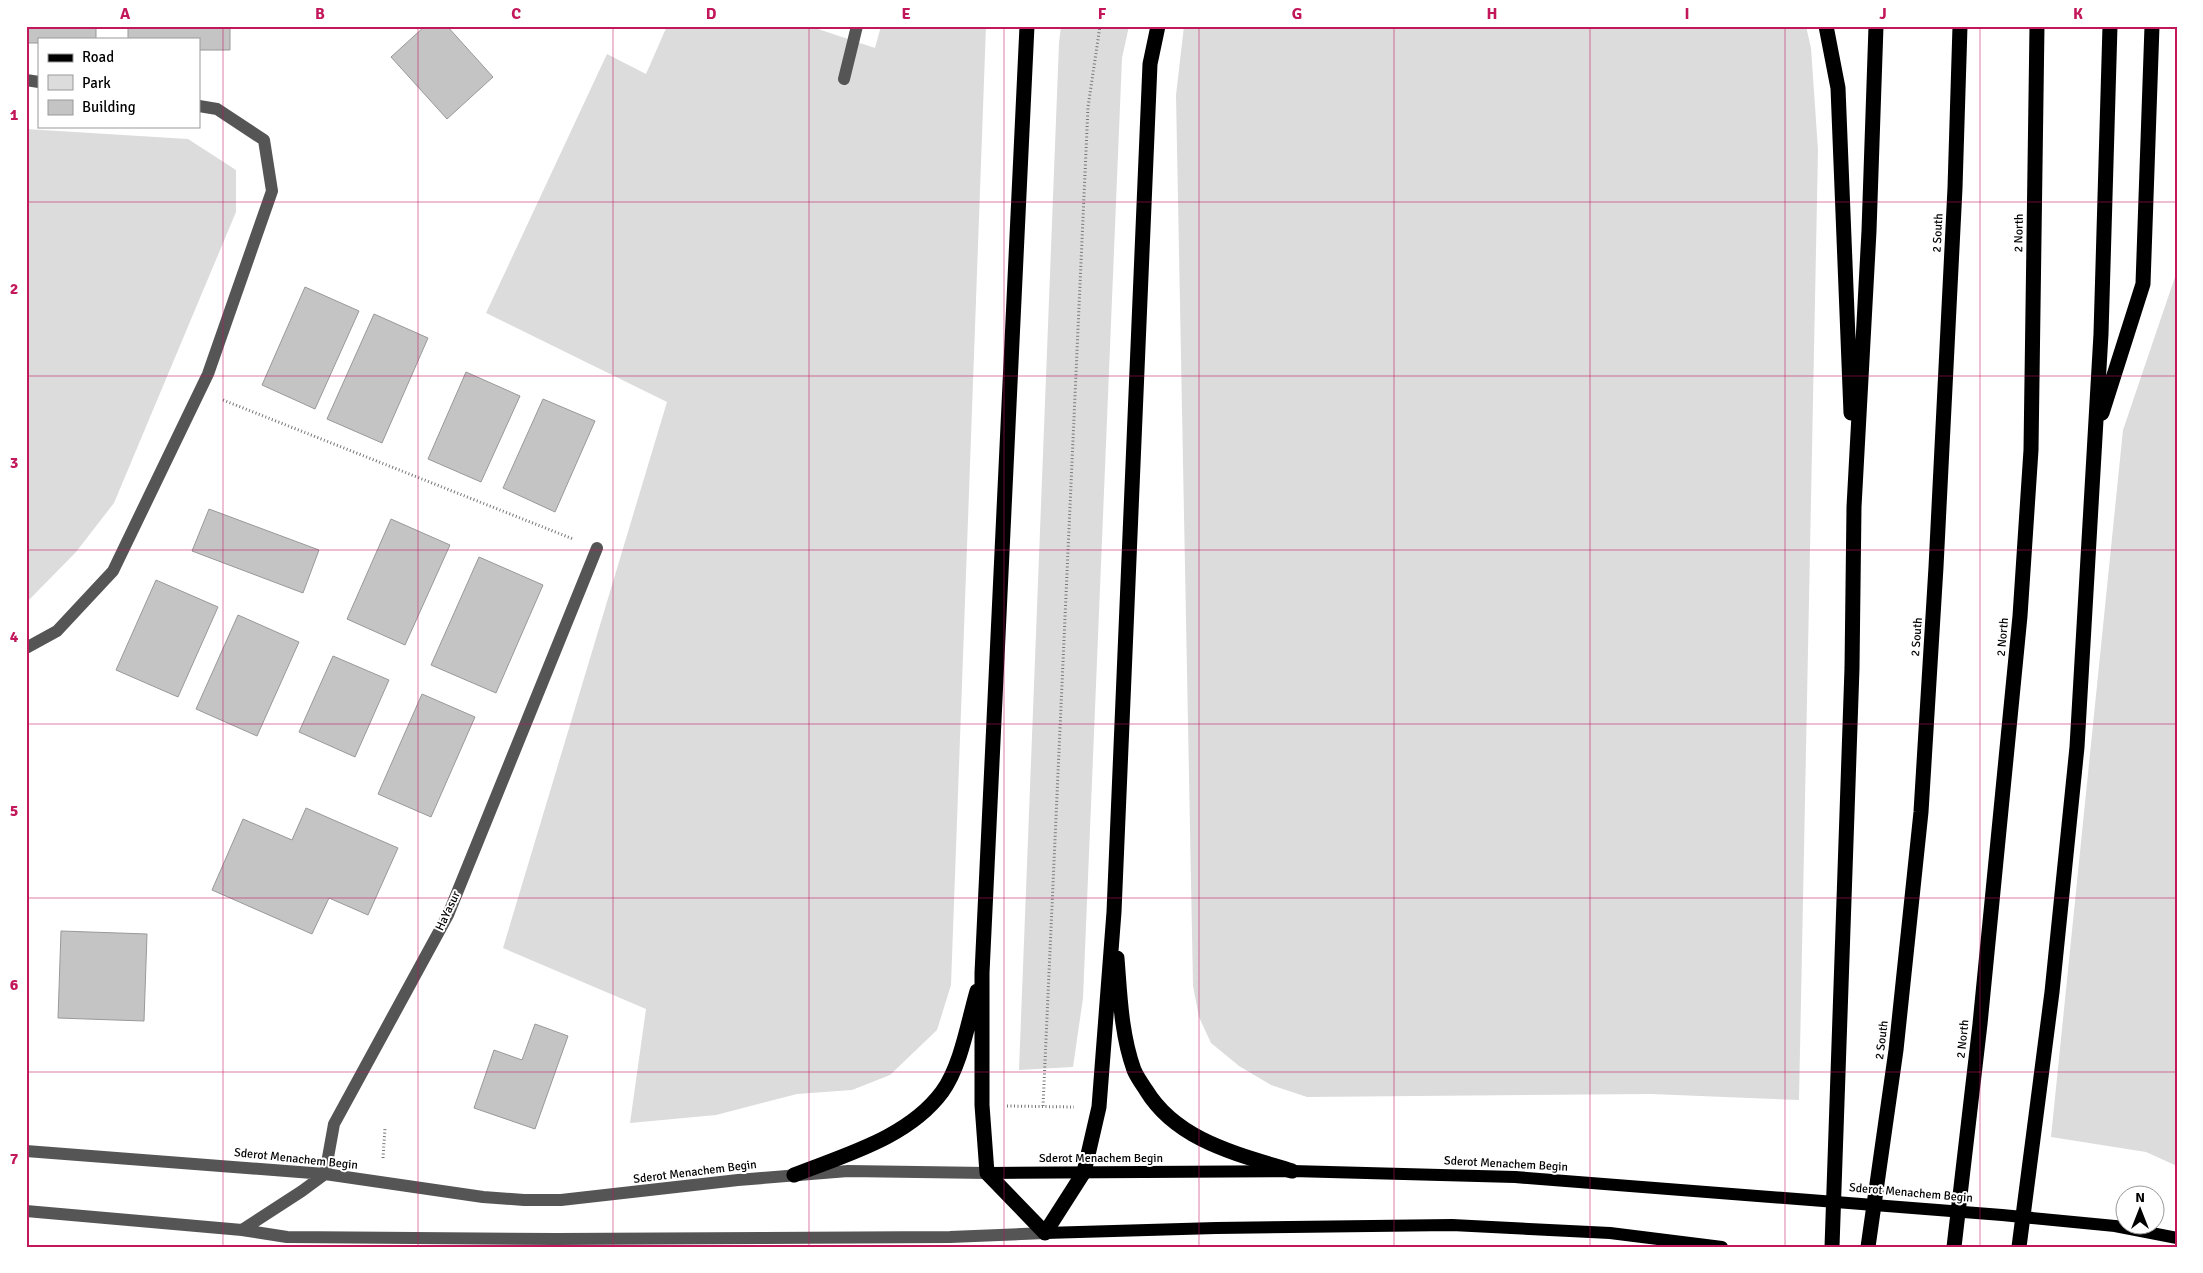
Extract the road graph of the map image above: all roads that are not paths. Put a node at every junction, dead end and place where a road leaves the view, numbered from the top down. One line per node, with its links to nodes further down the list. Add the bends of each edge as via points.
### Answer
1 (857, 26): 10 (street)
2 (1026, 26): 17 (highway)
3 (1158, 26): 16 (highway, via 1150,64)
4 (1826, 26): 13 (highway, via 1838,88)
5 (1876, 26): 13 (highway)
6 (1960, 26): 31 (highway, 2 South, via 1955,188 1921,812 1896,1050)
7 (2037, 26): 32 (highway, 2 North, via 2031,450 2020,616 1980,1024)
8 (2110, 26): 12 (highway)
9 (2152, 26): 12 (highway, via 2143,284)
10 (844, 79)
11 (200, 106): 15 (street, via 217,109 264,140 272,191 208,374 113,571 57,631)
12 (2095, 434): 33 (highway, via 2078,746 2052,992)
13 (1854, 507): 30 (highway, via 1852,668)
14 (597, 548): 22 (street, HaYasur, via 448,916 334,1124)
15 (26, 648)
16 (1114, 912): 19 (highway, via 1124,1032 1134,1072 1154,1103 1189,1133); 20 (highway, via 1099,1107)
17 (982, 973): 21 (highway, via 982,1105); 23 (highway, via 957,1060 943,1091 930,1106 898,1130 869,1145)
18 (26, 1151): 22 (street, Sderot Menachem Begin)
19 (1292, 1171): 20 (main road, Sderot Menachem Begin); 27 (main road, Sderot Menachem Begin, via 1515,1177 1665,1187 2076,1222)
20 (1084, 1172): 21 (main road, Sderot Menachem Begin); 26 (highway)
21 (987, 1173): 23 (street, Sderot Menachem Begin, via 893,1171); 26 (highway)
22 (324, 1174): 23 (street, Sderot Menachem Begin, via 483,1197 560,1200); 25 (street)
23 (794, 1175)
24 (26, 1211): 25 (street)
25 (242, 1230): 28 (street)
26 (1045, 1233): 28 (street, via 950,1237); 29 (main road, via 1452,1225 1610,1233)
27 (2177, 1238)
28 (285, 1242)
29 (1722, 1247)
30 (1832, 1247)
31 (1868, 1247)
32 (1954, 1247)
33 (2019, 1247)

